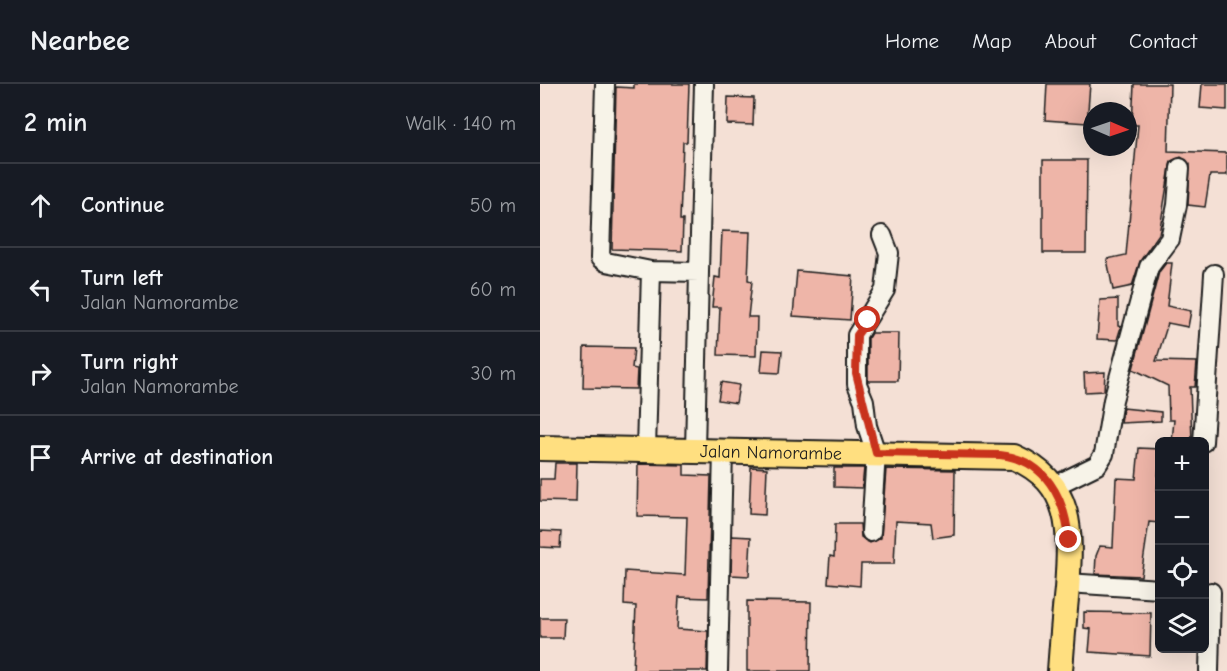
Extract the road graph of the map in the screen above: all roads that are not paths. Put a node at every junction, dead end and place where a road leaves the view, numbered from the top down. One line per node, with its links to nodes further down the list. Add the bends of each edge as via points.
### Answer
1 (605, 84): 5 (street, via 600,258)
2 (704, 84): 6 (street)
3 (1180, 168): 14 (street, via 1170,239 1149,267 1113,400 1104,454 1097,465)
4 (882, 235): 13 (street, via 889,253 888,273 879,303 857,335 856,373)
5 (651, 271): 6 (street); 10 (street)
6 (699, 272): 11 (street)
7 (1214, 274): 8 (street)
8 (1203, 437)
9 (540, 448): 10 (main road, Jalan Namorambe)
10 (646, 449): 11 (main road, Jalan Namorambe)
11 (694, 450): 12 (main road, Jalan Namorambe)
12 (723, 450): 13 (main road, Jalan Namorambe); 19 (street)
13 (876, 453): 14 (main road, Jalan Namorambe, via 1014,457 1033,465); 15 (street)
14 (1054, 486): 16 (main road, Jalan Namorambe, via 1067,516)
15 (871, 532)
16 (1067, 583): 17 (street); 20 (main road, Jalan Namorambe)
17 (1155, 589)
18 (1214, 593): 21 (street)
19 (718, 671)
20 (1060, 671)
21 (1209, 671)

